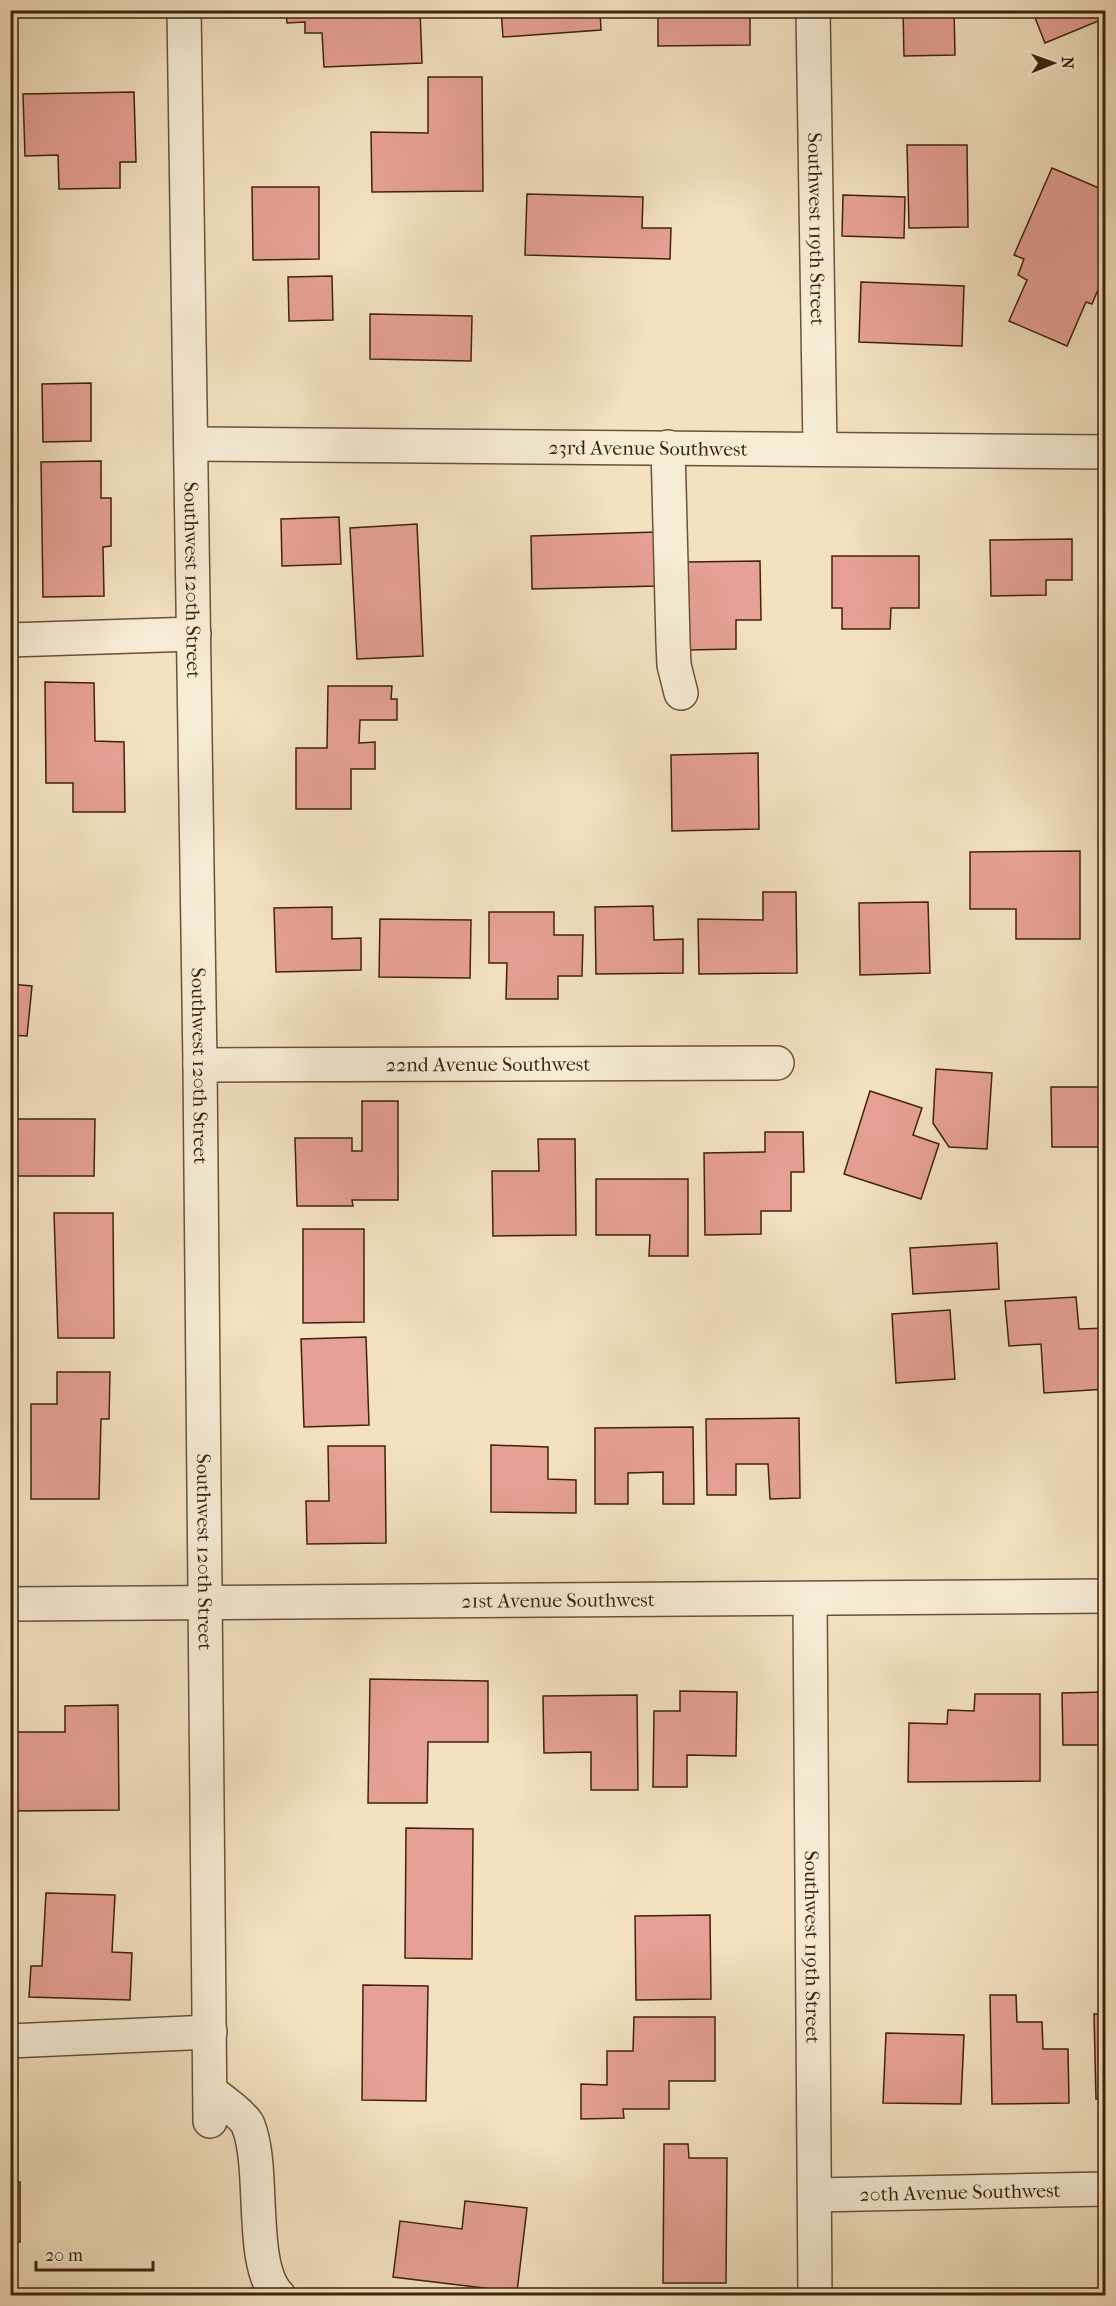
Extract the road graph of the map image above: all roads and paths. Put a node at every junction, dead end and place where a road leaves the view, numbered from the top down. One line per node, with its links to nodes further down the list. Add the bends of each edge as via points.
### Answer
1 (184, 10): 3 (street, Southwest 120th Street)
2 (813, 10): 5 (street, Southwest 119th Street)
3 (192, 444): 4 (street, 23rd Avenue Southwest); 7 (street, Southwest 120th Street)
4 (668, 447): 5 (street, 23rd Avenue Southwest); 9 (street, via 674,665)
5 (820, 448): 6 (street, 23rd Avenue Southwest)
6 (1106, 452)
7 (194, 634): 8 (street); 11 (street, Southwest 120th Street)
8 (10, 640)
9 (681, 693)
10 (777, 1063): 11 (street, 22nd Avenue Southwest)
11 (200, 1065): 14 (street, Southwest 120th Street)
12 (1106, 1596): 13 (street, 21st Avenue Southwest)
13 (810, 1599): 14 (street, 21st Avenue Southwest); 19 (street, Southwest 119th Street)
14 (205, 1601): 15 (street, 21st Avenue Southwest); 16 (street, Southwest 120th Street)
15 (10, 1604)
16 (210, 2032): 17 (street); 20 (street, Southwest 120th Street, via 210,2106 248,2123 259,2183 262,2265)
17 (10, 2041)
18 (1106, 2189): 19 (street, 20th Avenue Southwest)
19 (816, 2195): 21 (street, Southwest 119th Street)
20 (279, 2295)
21 (815, 2295)

